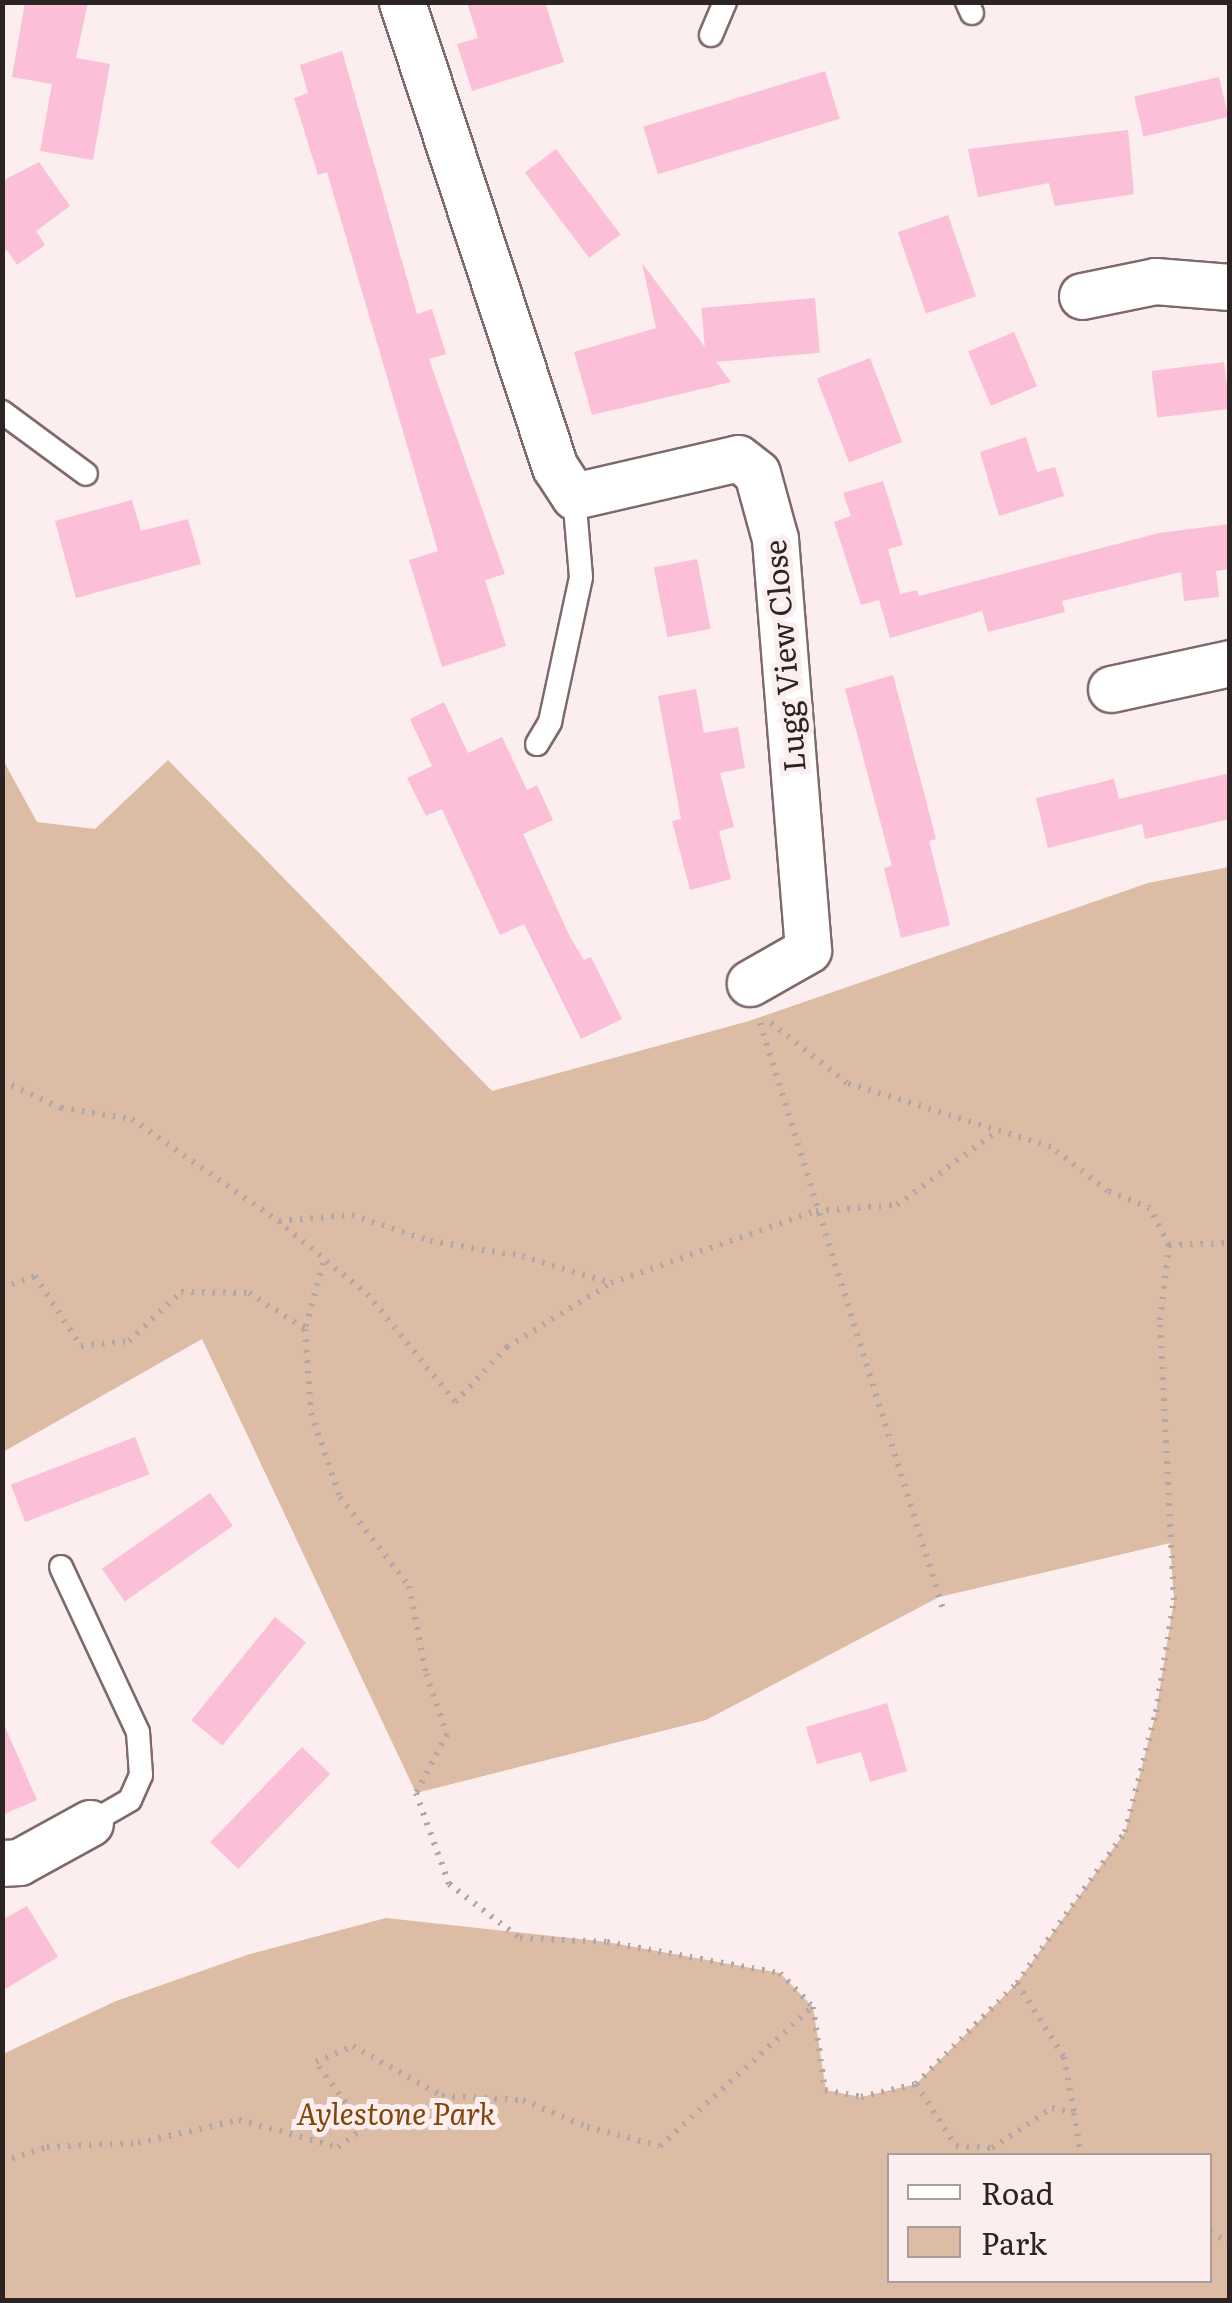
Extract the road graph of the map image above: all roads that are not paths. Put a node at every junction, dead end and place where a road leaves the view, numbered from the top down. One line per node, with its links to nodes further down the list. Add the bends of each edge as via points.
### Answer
1 (402, 2): 8 (street, via 556,468)
2 (725, 2): 3 (lane)
3 (710, 35)
4 (1230, 286): 5 (street, via 1155,281)
5 (1082, 296)
6 (2, 412): 7 (lane)
7 (86, 474)
8 (574, 496): 11 (lane, via 582,578 550,722); 12 (street, Lugg View Close, via 738,458 757,473 775,539 808,950)
9 (1230, 663): 10 (street)
10 (1111, 689)
11 (537, 744)
12 (754, 998)
13 (60, 1567): 14 (lane, via 138,1732 141,1775 130,1800)
14 (90, 1822): 15 (street, via 19,1862)
15 (2, 1863)

